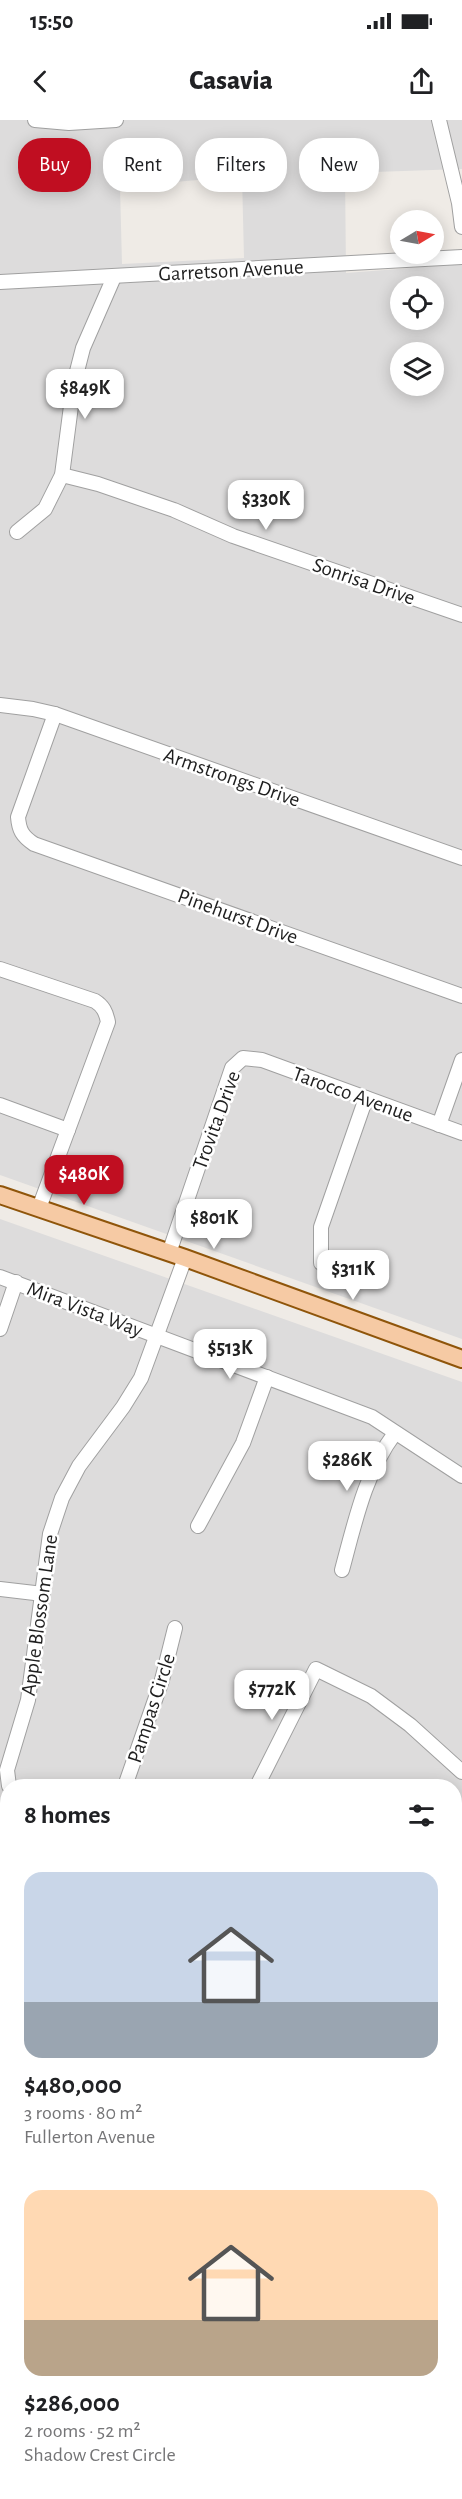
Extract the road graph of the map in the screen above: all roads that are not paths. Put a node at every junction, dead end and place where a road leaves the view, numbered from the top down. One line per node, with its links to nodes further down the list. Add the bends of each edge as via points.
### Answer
1 (35, 120): 2 (street)
2 (116, 120)
3 (439, 120): 4 (street)
4 (462, 227)
5 (462, 257): 6 (street, Garretson Avenue)
6 (114, 277): 7 (street, Garretson Avenue); 8 (street, via 83,348 74,383)
7 (0, 282)
8 (62, 475): 9 (street, via 45,509); 10 (street, Sonrisa Drive, via 174,510 233,536)
9 (16, 532)
10 (462, 615)
11 (0, 705): 12 (street, Armstrongs Drive)
12 (55, 714): 13 (street, Armstrongs Drive); 15 (street, Pinehurst Drive, via 18,817 19,830 25,838)
13 (462, 858)
14 (0, 969): 21 (street, via 94,1001 106,1013 105,1032)
15 (462, 996)
16 (243, 1058): 18 (street, Tarocco Avenue, via 262,1060); 25 (street, Trovita Drive, via 232,1068)
17 (462, 1060): 20 (street)
18 (366, 1098): 20 (street, Tarocco Avenue); 26 (street, via 321,1227)
19 (0, 1105): 21 (street)
20 (439, 1125): 22 (street, Tarocco Avenue)
21 (68, 1130): 24 (street)
22 (462, 1133)
23 (0, 1195): 24 (main road)
24 (39, 1208): 25 (main road)
25 (177, 1255): 30 (street, Apple Blossom Lane); 31 (main road)
26 (321, 1263)
27 (0, 1277): 28 (street, Mira Vista Way)
28 (16, 1282): 29 (street); 30 (street, Mira Vista Way)
29 (0, 1329)
30 (155, 1336): 32 (street, Mira Vista Way); 38 (street, Apple Blossom Lane, via 141,1378 79,1466 62,1498 50,1534)
31 (462, 1359)
32 (267, 1377): 33 (street, Mira Vista Way, via 372,1417); 35 (street, via 243,1443)
33 (395, 1433): 34 (street, Mira Vista Way); 36 (street, via 380,1454 364,1490)
34 (462, 1476)
35 (198, 1526)
36 (342, 1570)
37 (0, 1589): 38 (street)
38 (43, 1594): 41 (street, Apple Blossom Lane, via 28,1700 7,1770)
39 (175, 1628): 42 (street, Pampas Circle, via 162,1680)
40 (462, 1772): 43 (street, via 371,1696 316,1669)
41 (8, 1779)
42 (127, 1779)
43 (261, 1779)

